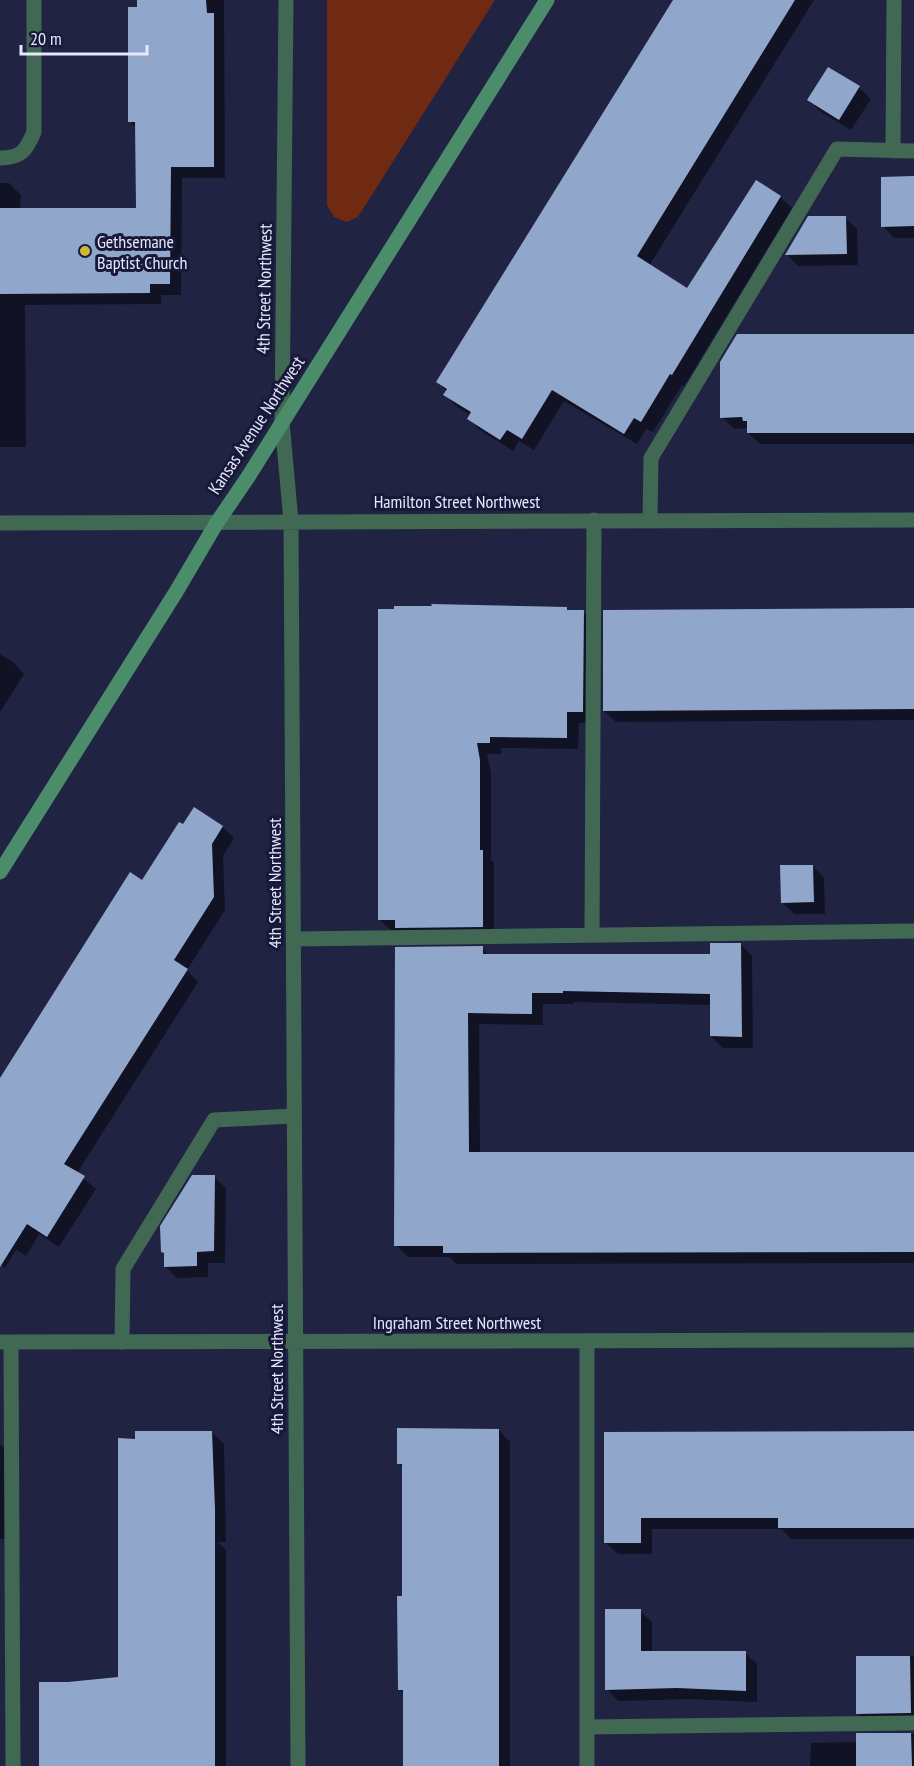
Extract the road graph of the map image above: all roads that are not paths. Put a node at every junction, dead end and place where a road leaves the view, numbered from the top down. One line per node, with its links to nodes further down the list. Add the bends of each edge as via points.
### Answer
1 (34, 0): 7 (street, via 34,132 28,147 14,158)
2 (286, 0): 8 (street, 4th Street Northwest)
3 (547, 0): 8 (street, Kansas Avenue Northwest)
4 (894, 0): 5 (street)
5 (892, 150): 6 (street); 11 (street, via 837,148 651,458)
6 (914, 151)
7 (0, 158)
8 (282, 422): 9 (street, 4th Street Northwest); 14 (street, Kansas Avenue Northwest)
9 (291, 520): 10 (street, Hamilton Street Northwest); 14 (street, Hamilton Street Northwest); 18 (street, 4th Street Northwest)
10 (594, 520): 11 (street, Hamilton Street Northwest); 17 (street)
11 (651, 520): 12 (street, Hamilton Street Northwest)
12 (914, 520)
13 (0, 523): 14 (street, Hamilton Street Northwest)
14 (216, 524): 15 (street, Kansas Avenue Northwest)
15 (0, 872)
16 (914, 931): 17 (street)
17 (592, 935): 18 (street)
18 (294, 939): 19 (street, 4th Street Northwest)
19 (294, 1116): 22 (street, via 214,1120 123,1269); 23 (street, 4th Street Northwest)
20 (914, 1340): 21 (street, Ingraham Street Northwest)
21 (587, 1341): 23 (street, Ingraham Street Northwest); 27 (street)
22 (122, 1342): 23 (street, Ingraham Street Northwest); 24 (street, Ingraham Street Northwest)
23 (296, 1342): 29 (street, 4th Street Northwest)
24 (5, 1343): 25 (street)
25 (6, 1658): 28 (street)
26 (914, 1723): 27 (street)
27 (587, 1727): 30 (street)
28 (14, 1766)
29 (298, 1766)
30 (587, 1766)

